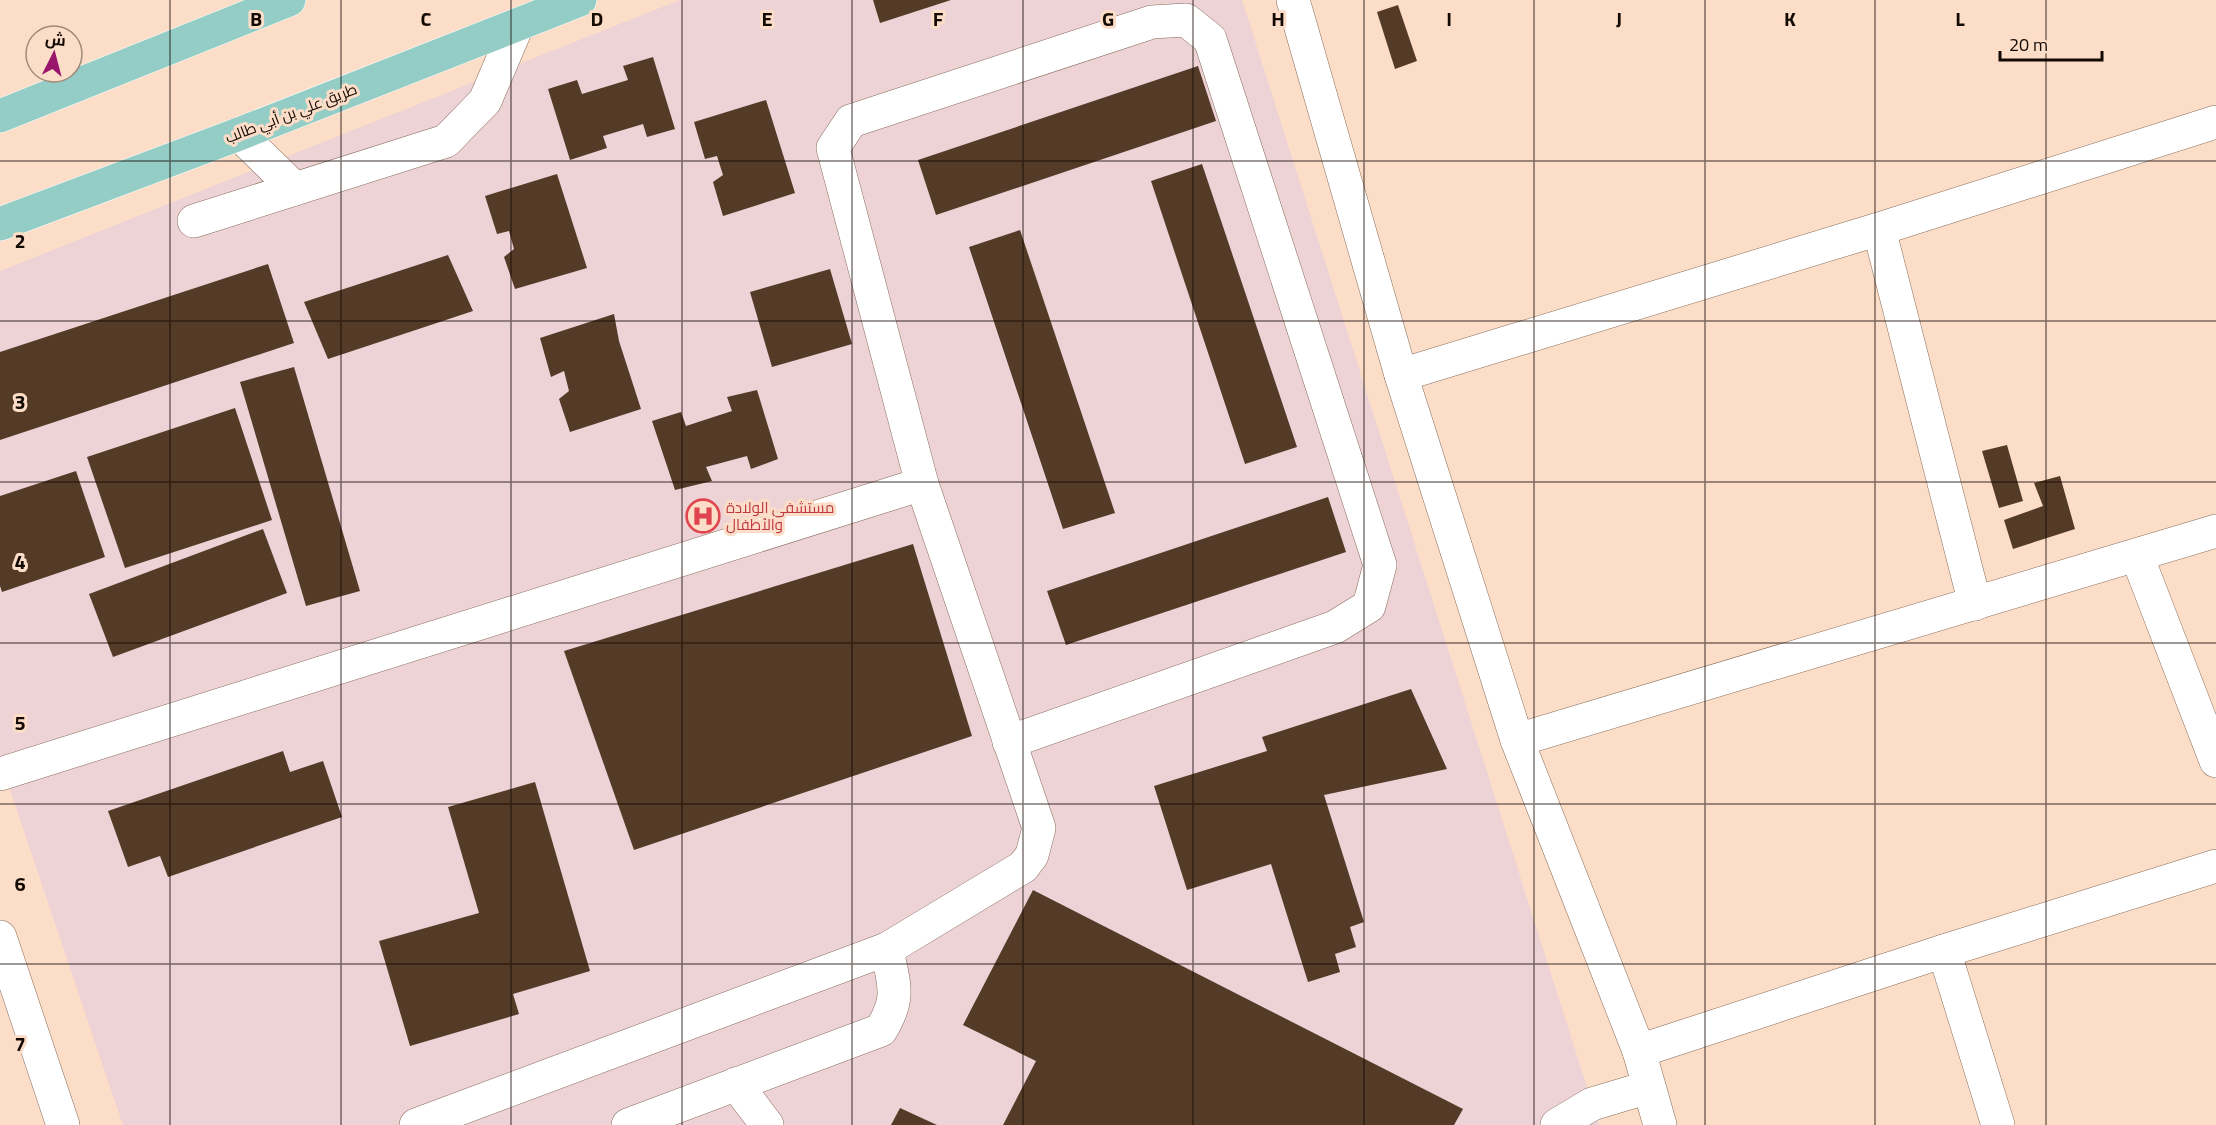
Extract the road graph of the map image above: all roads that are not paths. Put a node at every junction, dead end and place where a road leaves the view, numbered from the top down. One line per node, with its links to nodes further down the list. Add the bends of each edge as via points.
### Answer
1 (290, 0): 5 (main road)
2 (580, 0): 4 (main road, طريق علي بن أبي طالب)
3 (1293, 0): 12 (street)
4 (517, 26): 7 (main road, طريق علي بن أبي طالب); 8 (street, via 484,100 446,141)
5 (0, 116)
6 (2216, 122): 11 (street)
7 (239, 134): 8 (street); 10 (main road, طريق علي بن أبي طالب)
8 (295, 189): 9 (street)
9 (194, 221)
10 (0, 224)
11 (1879, 229): 12 (street); 16 (street)
12 (1401, 375): 17 (street)
13 (922, 484): 18 (street); 18 (street, via 832,148 851,121 1152,22 1186,20 1210,39 1380,565 1369,606 1335,627); 20 (street)
14 (2216, 531): 15 (street)
15 (2137, 556): 16 (street); 19 (street)
16 (1975, 604): 17 (street)
17 (1517, 740): 25 (street)
18 (1010, 742): 23 (street, via 1039,828 1032,855 1023,867)
19 (2216, 761)
20 (0, 774)
21 (2216, 866): 24 (street)
22 (0, 937): 29 (street)
23 (887, 949): 26 (street, via 895,991 892,1012 881,1030); 28 (street)
24 (1944, 951): 25 (street); 35 (street)
25 (1639, 1051): 27 (street)
26 (736, 1084): 31 (street); 32 (street)
27 (1649, 1087): 33 (street, via 1592,1104); 34 (street)
28 (460, 1118): 30 (street)
29 (63, 1125)
30 (416, 1125)
31 (628, 1125)
32 (767, 1125)
33 (1557, 1125)
34 (1660, 1125)
35 (1998, 1125)

